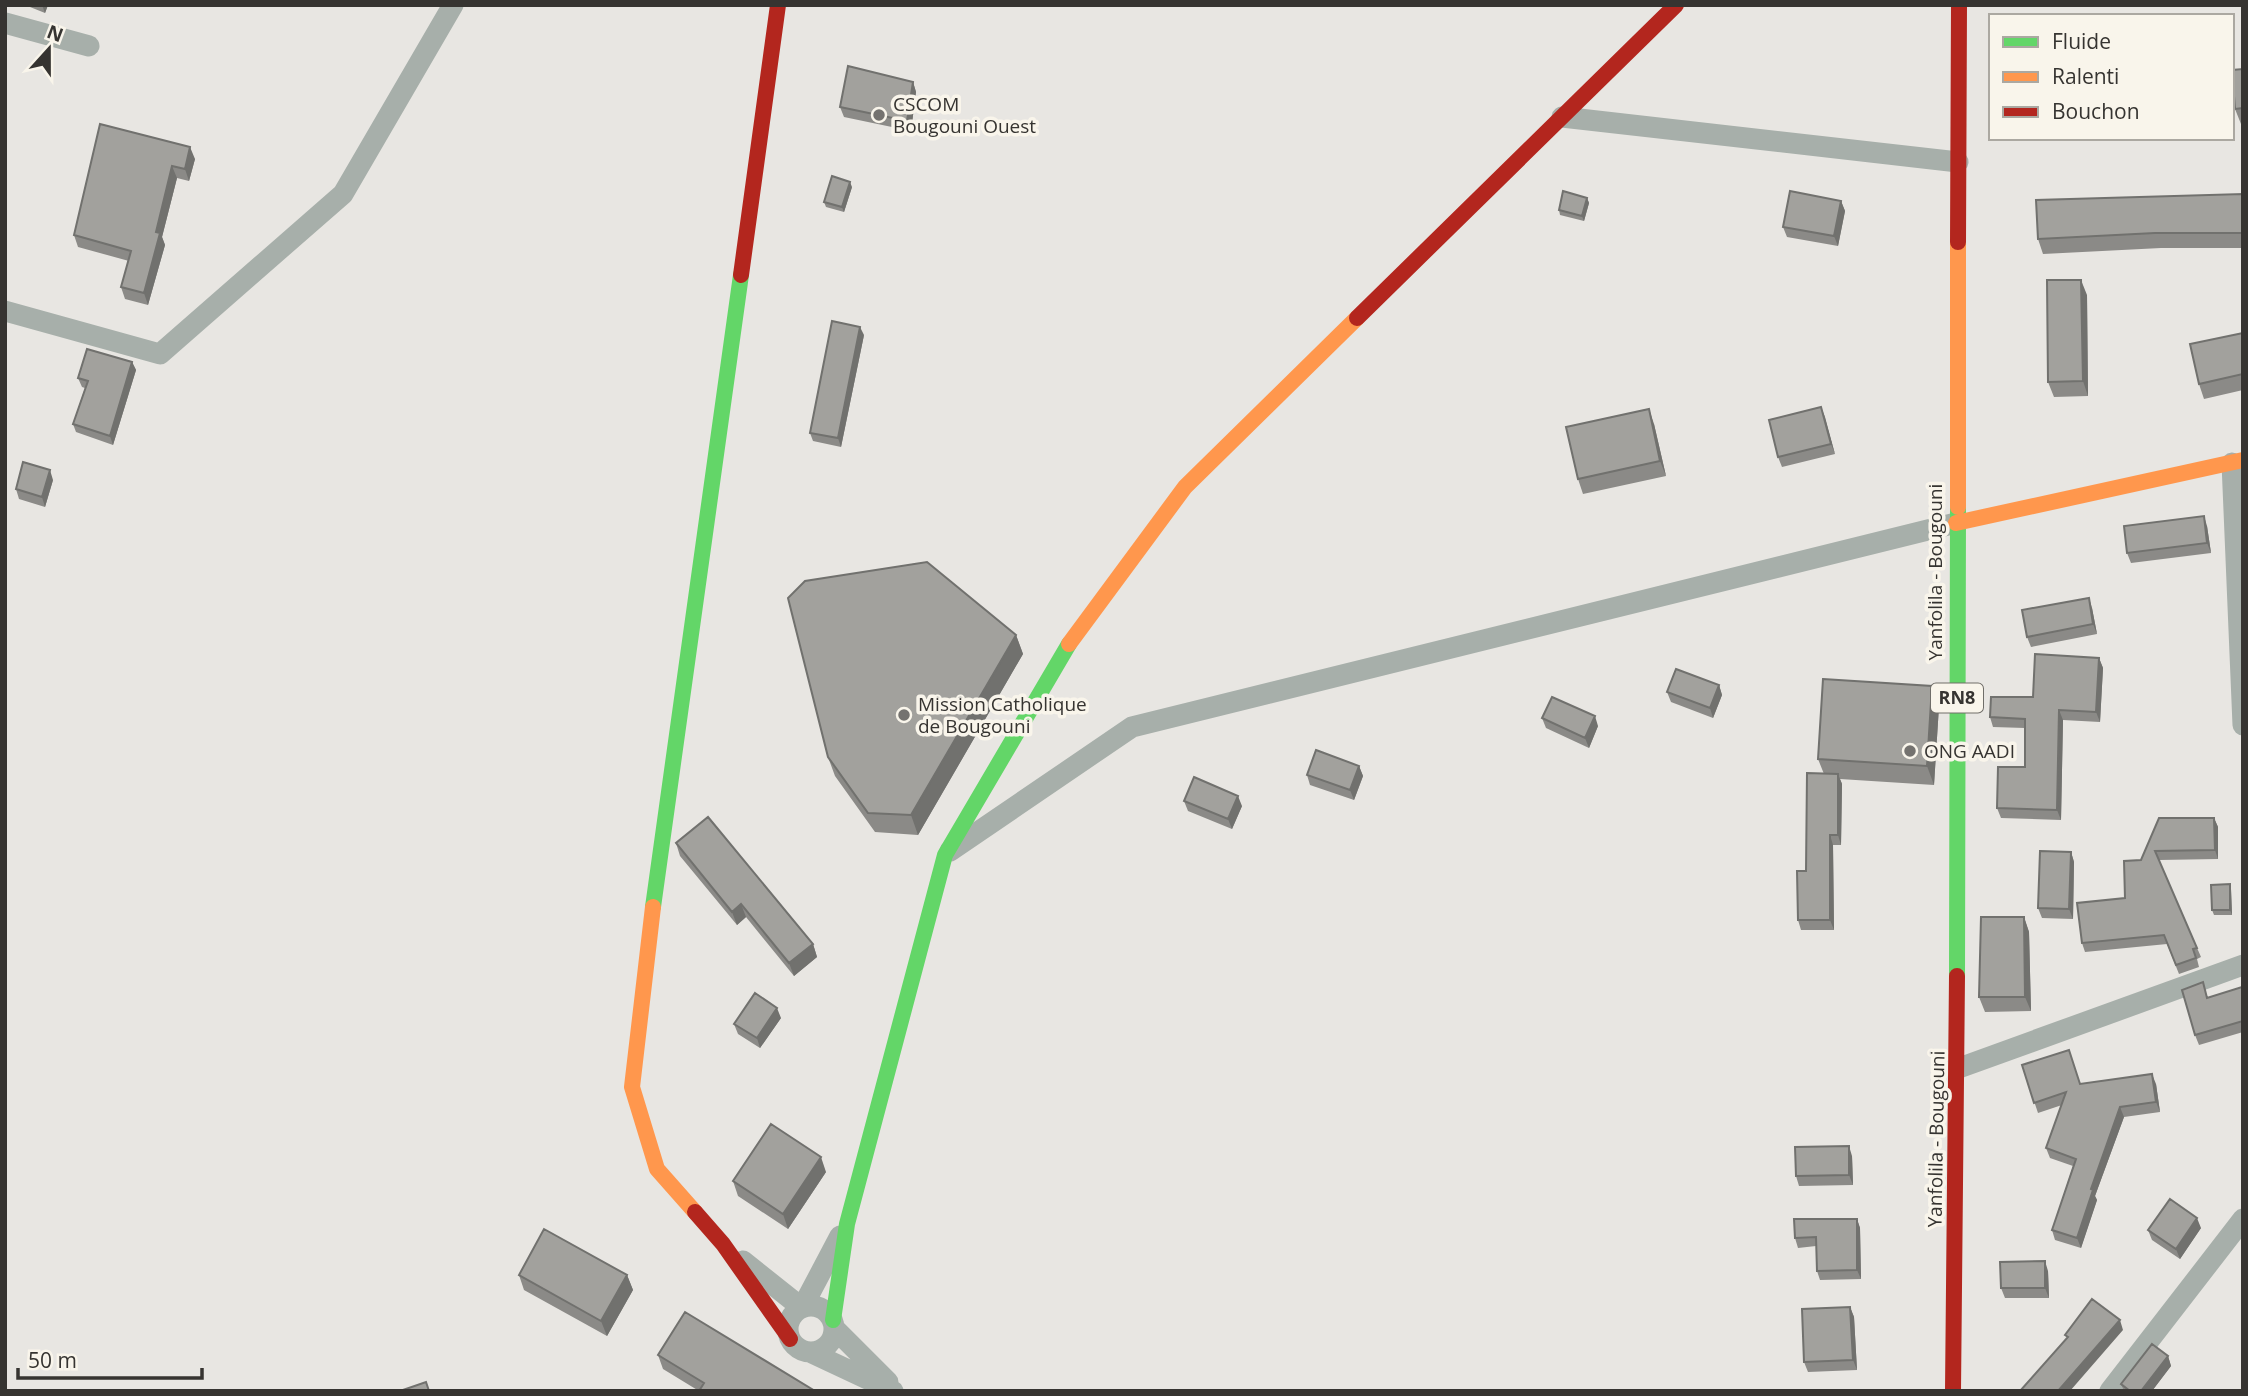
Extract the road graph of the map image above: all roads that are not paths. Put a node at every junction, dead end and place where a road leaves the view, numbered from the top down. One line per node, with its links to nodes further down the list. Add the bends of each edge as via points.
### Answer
1 (453, 5): 9 (street, via 343,194 160,354)
2 (778, 5): 18 (street, via 643,977 632,1087 657,1169)
3 (1676, 5): 7 (street)
4 (1959, 5): 8 (street, Yanfolila - Bougouni / RN8)
5 (5, 23): 6 (street)
6 (89, 46)
7 (1562, 117): 8 (street); 13 (street, via 1185,487 1057,660)
8 (1958, 162): 11 (street, Yanfolila - Bougouni / RN8)
9 (5, 312)
10 (2237, 461): 11 (street); 12 (street)
11 (1956, 523): 13 (street, via 1132,727); 15 (street, Yanfolila - Bougouni / RN8)
12 (2243, 724)
13 (945, 855): 17 (street)
14 (2243, 965): 15 (street)
15 (1959, 1068): 24 (street, Yanfolila - Bougouni / RN8)
16 (2243, 1219): 25 (street)
17 (847, 1224): 19 (street); 20 (street)
18 (723, 1244): 19 (street); 21 (street)
19 (802, 1308): 20 (street, via 820,1308); 21 (street, via 790,1321)
20 (834, 1325): 22 (street, via 828,1346); 23 (street)
21 (790, 1339): 22 (street)
22 (812, 1353): 23 (street)
23 (894, 1391)
24 (1952, 1391)
25 (2110, 1391)

